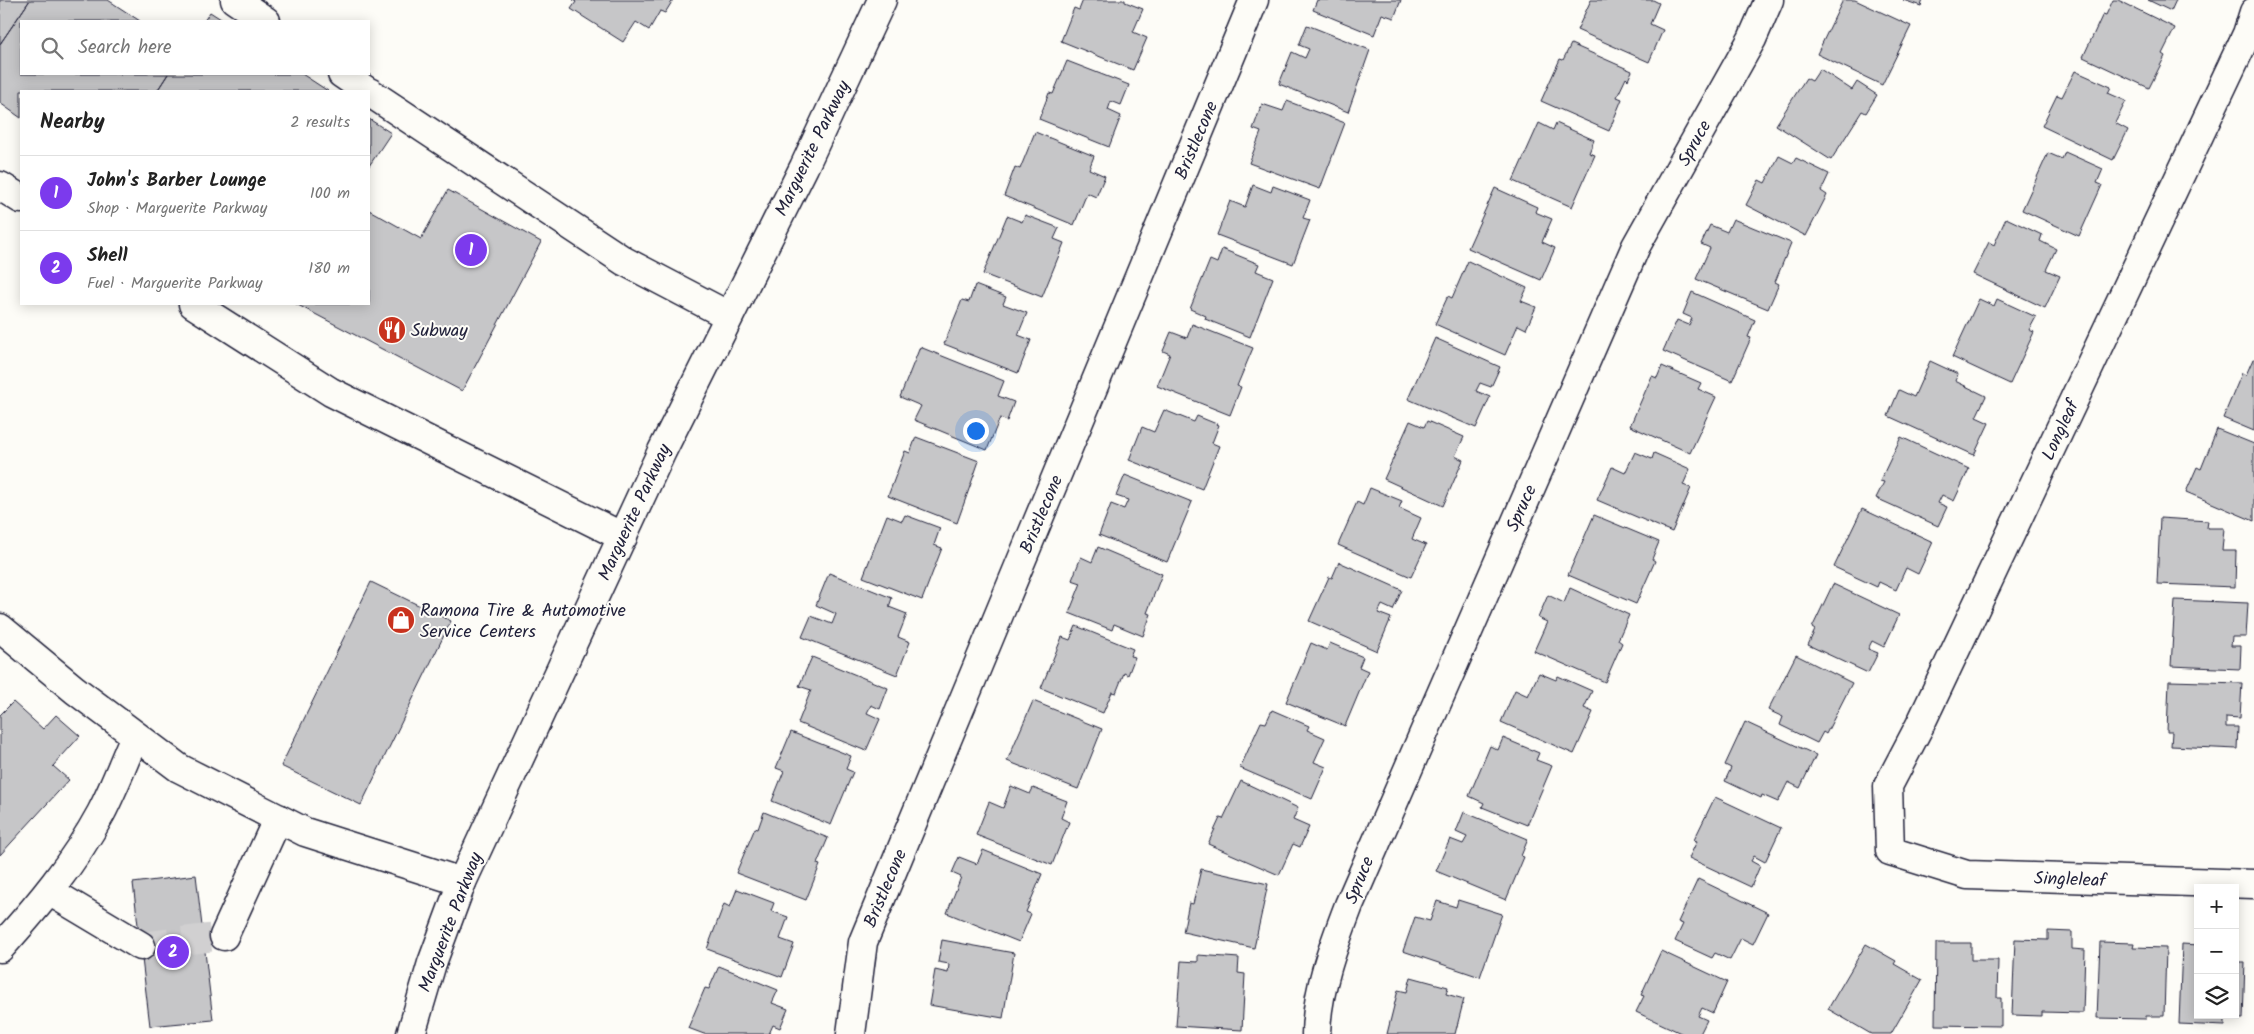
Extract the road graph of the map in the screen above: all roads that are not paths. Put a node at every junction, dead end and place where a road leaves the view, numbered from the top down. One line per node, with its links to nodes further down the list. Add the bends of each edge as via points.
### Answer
1 (235, 0): 6 (street)
2 (882, 0): 13 (street, Marguerite Parkway, via 804,167)
3 (1254, 0): 26 (street, Bristlecone, via 863,942)
4 (1769, 0): 27 (street, Spruce, via 1752,39 1636,246 1349,905 1326,967)
5 (2254, 12): 18 (street, Longleaf, via 2247,34 1920,725 1888,786)
6 (265, 20)
7 (343, 75): 8 (street)
8 (365, 90)
9 (370, 93): 13 (street, via 624,260)
10 (0, 186): 11 (street)
11 (20, 198)
12 (195, 305): 14 (street, via 330,392)
13 (729, 316): 14 (street, Marguerite Parkway)
14 (623, 537): 19 (street, Marguerite Parkway)
15 (0, 628): 16 (street)
16 (135, 736): 17 (street, via 179,768); 21 (street, via 101,812 72,861)
17 (278, 818): 19 (street, via 305,832); 22 (street)
18 (1890, 851): 20 (street, Singleleaf, via 1967,876)
19 (462, 882): 25 (street, Marguerite Parkway, via 432,963)
20 (2254, 884)
21 (49, 891): 23 (street); 24 (street)
22 (224, 936)
23 (141, 946)
24 (0, 948)
25 (411, 1034)
26 (852, 1034)
27 (1316, 1034)

